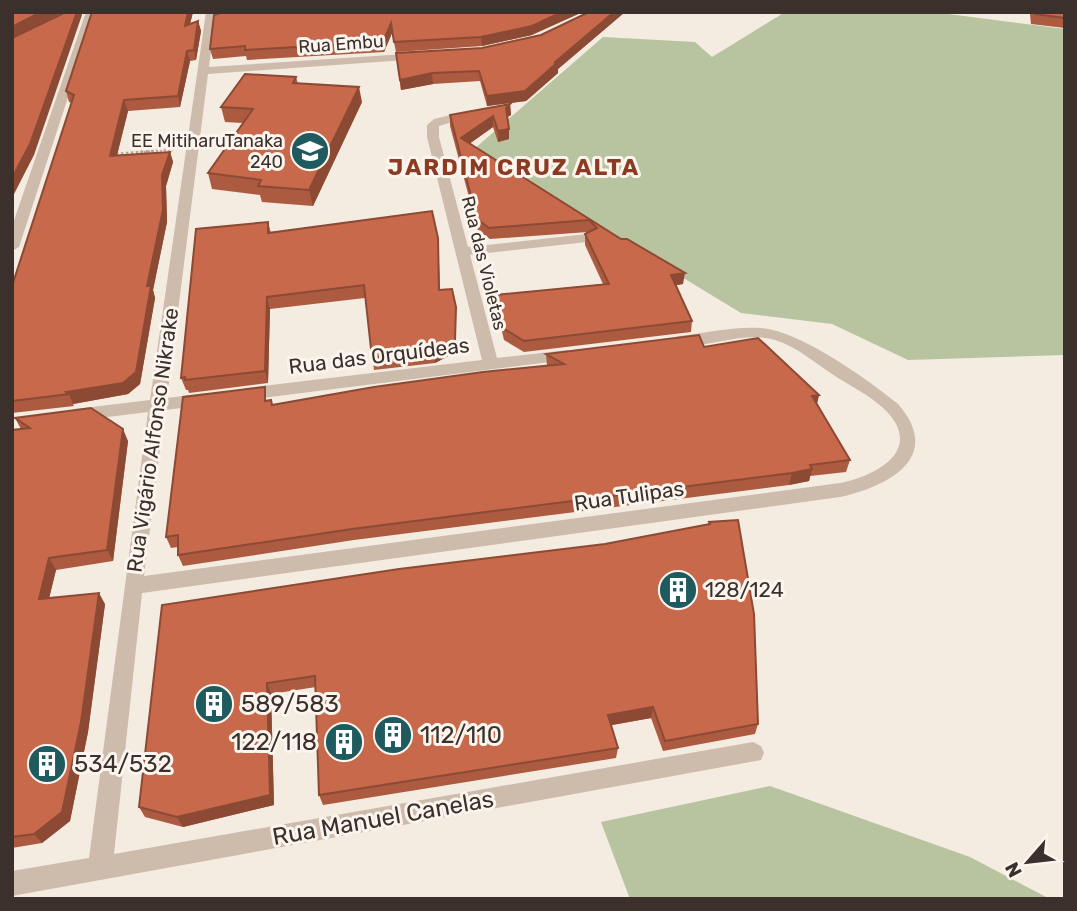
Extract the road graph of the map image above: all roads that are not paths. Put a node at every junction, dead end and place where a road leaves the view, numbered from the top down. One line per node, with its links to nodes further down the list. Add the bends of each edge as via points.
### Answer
1 (91, 12): 7 (street)
2 (215, 13): 4 (street, Rua Vigário Alfonso Nikrake)
3 (430, 55): 4 (street, Rua Embu)
4 (204, 71): 12 (street, Rua Vigário Alfonso Nikrake)
5 (487, 111): 8 (street, Rua das Violetas, via 452,116 433,125)
6 (587, 238): 8 (street)
7 (12, 247)
8 (463, 252): 11 (street, Rua das Violetas)
9 (668, 343): 14 (street, Rua Tulipas, via 750,332 797,344 900,416 908,428 907,450 883,478 839,490)
10 (587, 353): 11 (street, Rua das Orquídeas)
11 (491, 365): 12 (street, Rua das Orquídeas)
12 (159, 404): 13 (street, Rua das Orquídeas); 14 (street, Rua Vigário Alfonso Nikrake)
13 (52, 418)
14 (133, 586): 16 (street, Rua Vigário Alfonso Nikrake)
15 (753, 753): 16 (street, Rua Manuel Canelas)
16 (100, 869): 17 (street, Rua Manuel Canelas)
17 (12, 884)

